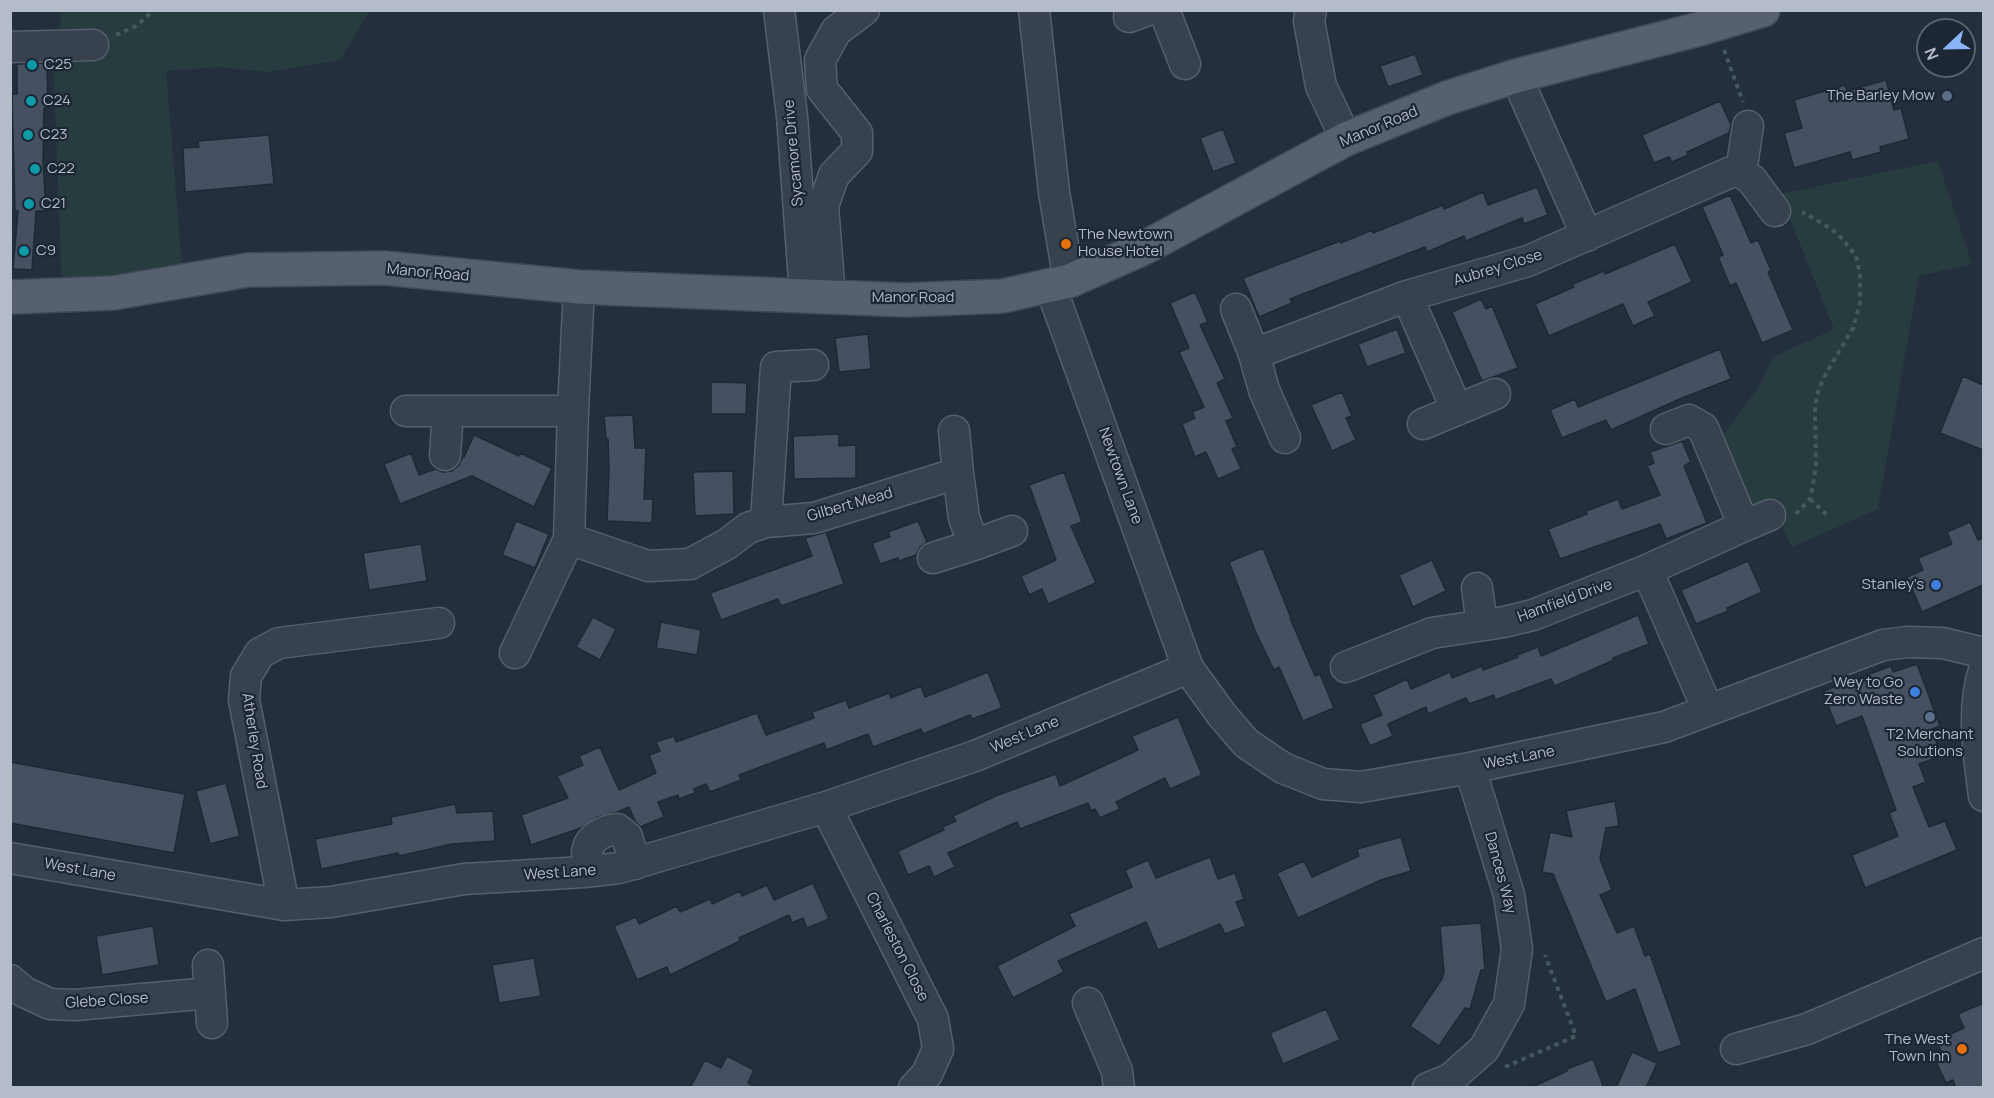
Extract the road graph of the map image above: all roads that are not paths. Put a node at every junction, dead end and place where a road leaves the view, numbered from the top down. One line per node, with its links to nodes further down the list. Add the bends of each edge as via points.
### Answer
1 (779, 10): 19 (street, Sycamore Drive)
2 (864, 10): 19 (street, via 836,31 820,60 822,89 857,133 857,151 834,175 823,206)
3 (1034, 10): 17 (street, Newtown Lane)
4 (1164, 10): 10 (street)
5 (1311, 10): 13 (street, via 1309,21 1321,86)
6 (1763, 10): 7 (main road, Manor Road)
7 (1705, 21): 11 (main road, Manor Road)
8 (93, 45): 9 (street)
9 (10, 47)
10 (1185, 64)
11 (1516, 76): 13 (main road, Manor Road, via 1447,98); 16 (street)
12 (1748, 126): 14 (street)
13 (1347, 139): 17 (main road, Manor Road, via 1144,248)
14 (1742, 172): 15 (street); 16 (street, Aubrey Close, via 1731,172)
15 (1775, 211)
16 (1587, 236): 20 (street, Aubrey Close, via 1528,261)
17 (1060, 283): 19 (main road, Manor Road, via 1003,296 906,300); 48 (street, Newtown Lane)
18 (579, 287): 19 (main road, Manor Road); 21 (main road, Manor Road, via 384,268 248,270 113,293); 29 (street)
19 (818, 296)
20 (1407, 296): 23 (street, Aubrey Close); 26 (street)
21 (10, 297)
22 (1236, 309): 23 (street)
23 (1254, 354): 33 (street)
24 (813, 365): 36 (street, via 776,367)
25 (1495, 394): 26 (street)
26 (1457, 410): 30 (street)
27 (406, 411): 28 (street)
28 (448, 411): 29 (street); 34 (street)
29 (573, 411): 38 (street)
30 (1423, 424)
31 (1666, 429): 41 (street, Hamfield Drive, via 1689,420 1703,428 1723,475 1757,521)
32 (954, 431): 35 (street)
33 (1284, 438)
34 (446, 455)
35 (958, 473): 36 (street, Gilbert Mead, via 813,518); 39 (street, via 964,518)
36 (766, 522): 38 (street, Gilbert Mead, via 748,528 690,564 648,566)
37 (1012, 531): 39 (street)
38 (569, 539): 45 (street)
39 (974, 545): 40 (street)
40 (933, 558)
41 (1647, 570): 44 (street, Hamfield Drive, via 1533,615); 50 (street)
42 (1477, 588): 44 (street)
43 (439, 623): 55 (street, Atherley Road, via 279,644 260,653 246,676 244,700)
44 (1482, 625): 47 (street, Hamfield Drive, via 1432,633)
45 (515, 652)
46 (1983, 653): 50 (street, West Lane, via 1943,643 1882,645)
47 (1347, 667)
48 (1188, 668): 51 (street, West Lane, via 1246,743 1283,768 1323,784 1361,787); 53 (street, West Lane, via 975,756)
49 (1983, 670): 52 (street, via 1978,704)
50 (1708, 710): 51 (street, West Lane, via 1664,728)
51 (1470, 768): 63 (street, Dances Way, via 1509,895 1517,949 1509,1005 1484,1049 1450,1078)
52 (1983, 796)
53 (826, 807): 55 (street, West Lane, via 635,864 591,872 464,879 332,902); 61 (street, Charleston Close, via 933,1020 938,1049 927,1074)
54 (10, 858): 55 (street, West Lane)
55 (284, 905)
56 (1983, 953): 60 (street, via 1807,1029)
57 (10, 980): 59 (street, Glebe Close, via 50,1005 75,1005 209,979)
58 (1088, 1003): 62 (street, via 1117,1071)
59 (212, 1023)
60 (1736, 1049)
61 (914, 1088)
62 (1119, 1088)
63 (1428, 1088)

